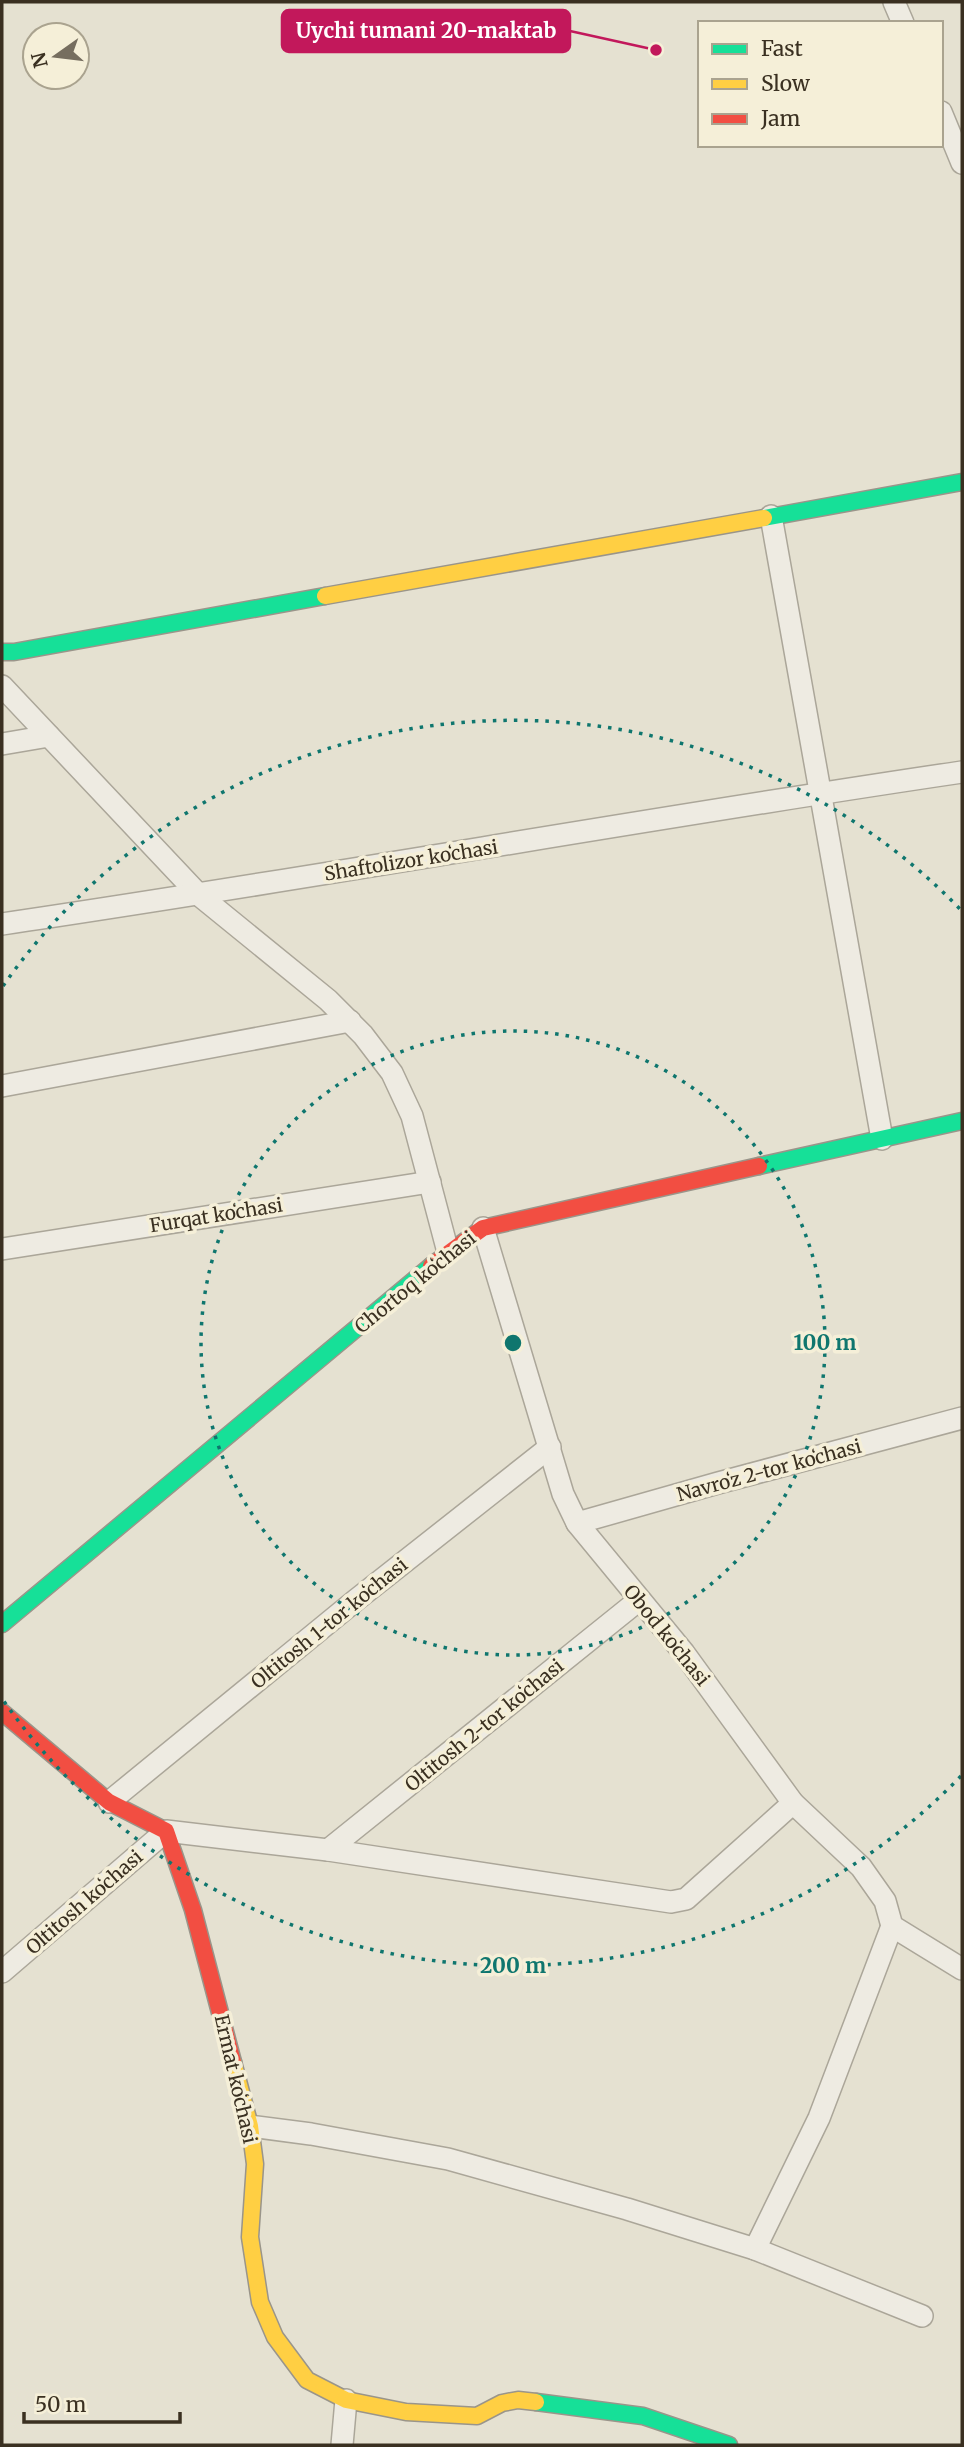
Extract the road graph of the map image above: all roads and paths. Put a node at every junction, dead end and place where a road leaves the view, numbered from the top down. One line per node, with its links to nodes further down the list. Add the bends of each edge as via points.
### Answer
1 (894, 2): 2 (street)
2 (902, 21)
3 (943, 117): 4 (street)
4 (962, 163)
5 (962, 482): 6 (street)
6 (771, 516): 7 (street); 12 (street)
7 (2, 652)
8 (2, 686): 9 (street)
9 (49, 736): 10 (street); 13 (street)
10 (2, 744)
11 (962, 772): 12 (street, Shaftolizor koʻchasi)
12 (820, 793): 13 (street, Shaftolizor koʻchasi); 18 (street)
13 (199, 895): 14 (street, Shaftolizor koʻchasi); 15 (street)
14 (2, 924)
15 (350, 1021): 16 (street); 19 (street, via 392,1073 412,1116)
16 (2, 1086)
17 (962, 1121): 18 (street, Chortoq koʻchasi)
18 (881, 1139): 20 (street, Chortoq koʻchasi)
19 (430, 1182): 21 (street, Furqat koʻchasi); 22 (street)
20 (483, 1228): 22 (street, Chortoq koʻchasi); 24 (street, Obod koʻchasi)
21 (2, 1249)
22 (448, 1252): 27 (street, Chortoq koʻchasi)
23 (962, 1418): 25 (street, Navroʻz 2-tor koʻchasi)
24 (550, 1447): 25 (street, Obod koʻchasi); 29 (street, Oltitosh 1-tor koʻchasi)
25 (577, 1523): 26 (street, Obod koʻchasi)
26 (639, 1600): 30 (street, Obod koʻchasi, via 684,1653); 32 (street, Oltitosh 2-tor koʻchasi)
27 (2, 1624)
28 (2, 1712): 29 (street)
29 (109, 1802): 31 (street)
30 (793, 1803): 32 (street, via 686,1899 671,1902); 33 (street, Obod koʻchasi, via 860,1867 886,1901)
31 (166, 1831): 32 (street); 35 (street, Oltitosh koʻchasi); 36 (street, Ermat koʻchasi, via 193,1910)
32 (328, 1850)
33 (892, 1926): 34 (street); 37 (street, via 819,2118)
34 (962, 1969)
35 (2, 1972)
36 (250, 2126): 37 (street, via 448,2159); 39 (street, Ermat koʻchasi, via 255,2164 250,2237 260,2302 275,2337 307,2380)
37 (755, 2249): 38 (street)
38 (922, 2316)
39 (346, 2400): 40 (street); 41 (street, Ermat koʻchasi, via 406,2412 477,2416 508,2400 530,2401 643,2416)
40 (342, 2445)
41 (729, 2445)

